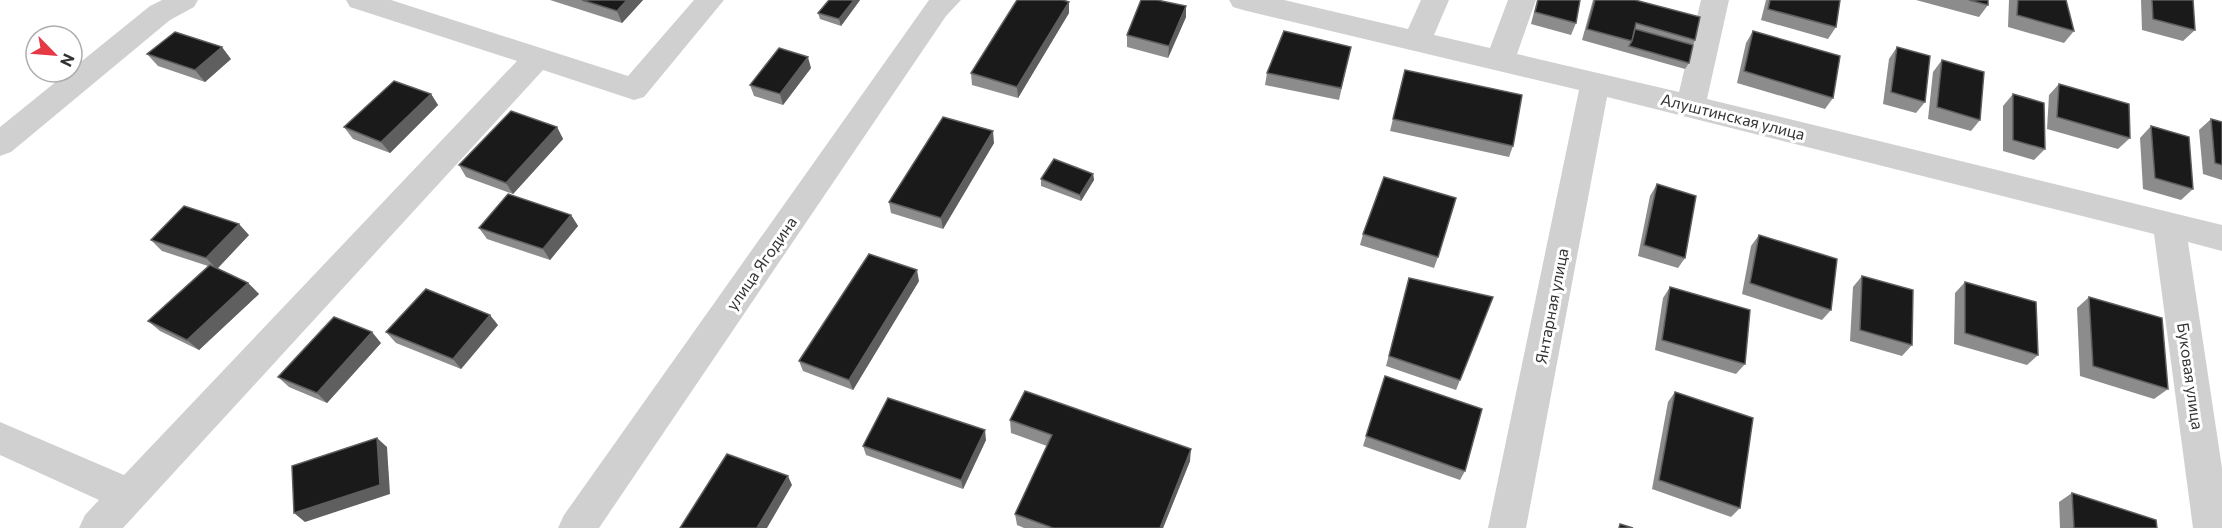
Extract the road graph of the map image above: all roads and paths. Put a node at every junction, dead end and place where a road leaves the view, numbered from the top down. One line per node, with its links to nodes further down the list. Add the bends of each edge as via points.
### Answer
1 (184, 0): 14 (street, via 160,13)
2 (360, 0): 10 (street)
3 (710, 0): 10 (street, via 634,89)
4 (948, 0): 20 (street, улица Ягодина, via 936,9)
5 (1243, 0): 9 (street, Алуштинская улица)
6 (1435, 0): 9 (street)
7 (1522, 0): 11 (street)
8 (1715, 0): 13 (street)
9 (1418, 41): 11 (street, Алуштинская улица)
10 (538, 57): 18 (street)
11 (1500, 61): 12 (street, Алуштинская улица)
12 (1595, 84): 13 (street, Алуштинская улица); 21 (street, Янтарная улица)
13 (1691, 106): 15 (street, Алуштинская улица)
14 (0, 144)
15 (2169, 224): 16 (street, Алуштинская улица); 22 (street, Буковая улица)
16 (2222, 238)
17 (0, 438): 18 (street)
18 (129, 495): 19 (street)
19 (98, 528)
20 (577, 528)
21 (1507, 528)
22 (2212, 528)

